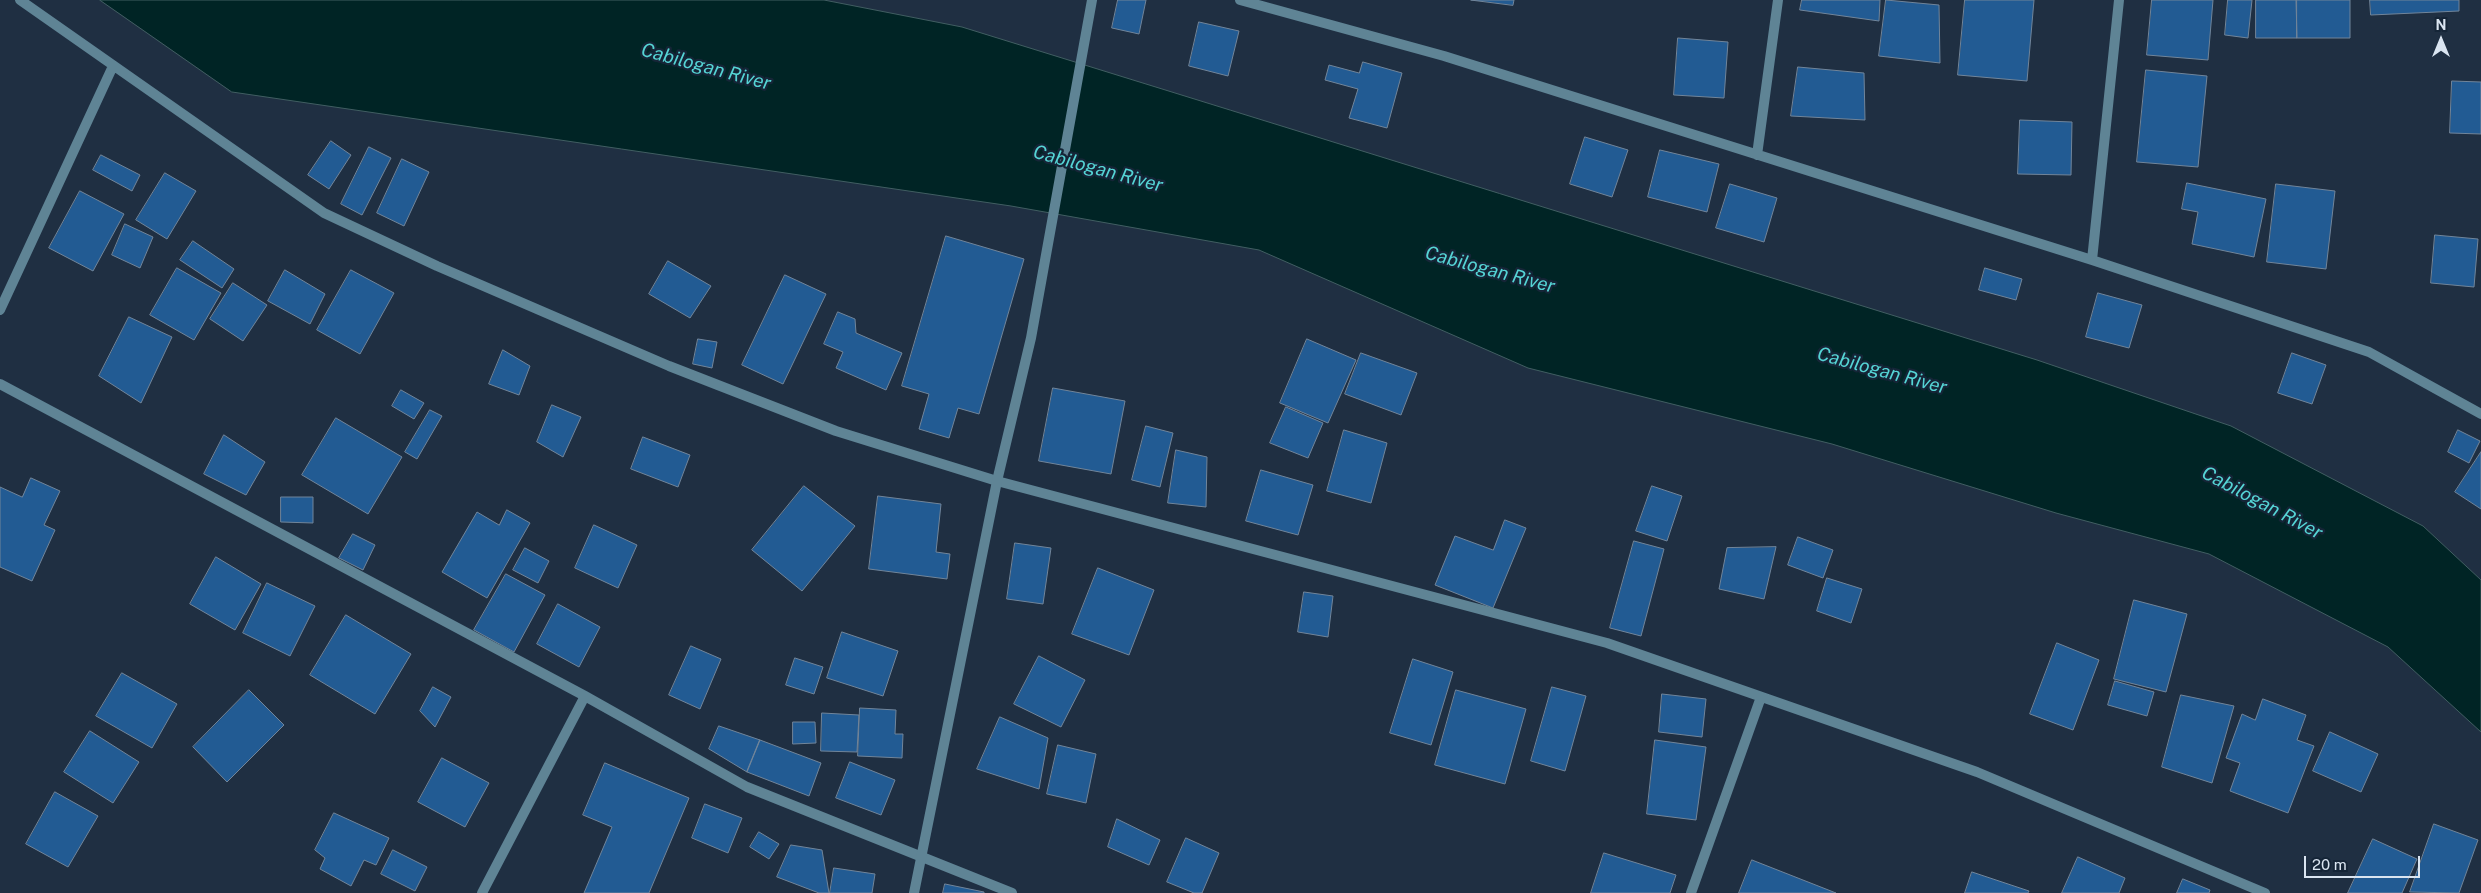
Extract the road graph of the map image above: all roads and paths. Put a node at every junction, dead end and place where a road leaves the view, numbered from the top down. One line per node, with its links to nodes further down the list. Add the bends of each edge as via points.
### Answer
1 (20, 0): 6 (street)
2 (1092, 0): 12 (street, via 1030,338)
3 (1240, 0): 7 (street, via 1444,56)
4 (1778, 0): 7 (street)
5 (2119, 0): 8 (street)
6 (113, 66): 9 (street); 12 (street, via 324,213 437,266 669,366 836,431)
7 (1757, 155): 8 (street)
8 (2092, 260): 11 (street, via 2369,352)
9 (0, 310)
10 (0, 384): 13 (street)
11 (2481, 414)
12 (997, 481): 14 (street, via 1607,643); 15 (street)
13 (585, 696): 15 (street, via 747,787); 16 (street)
14 (1761, 697): 19 (street); 20 (street, via 1977,772)
15 (921, 855): 17 (street); 18 (street)
16 (482, 893)
17 (914, 893)
18 (1012, 893)
19 (1692, 893)
20 (2265, 893)

